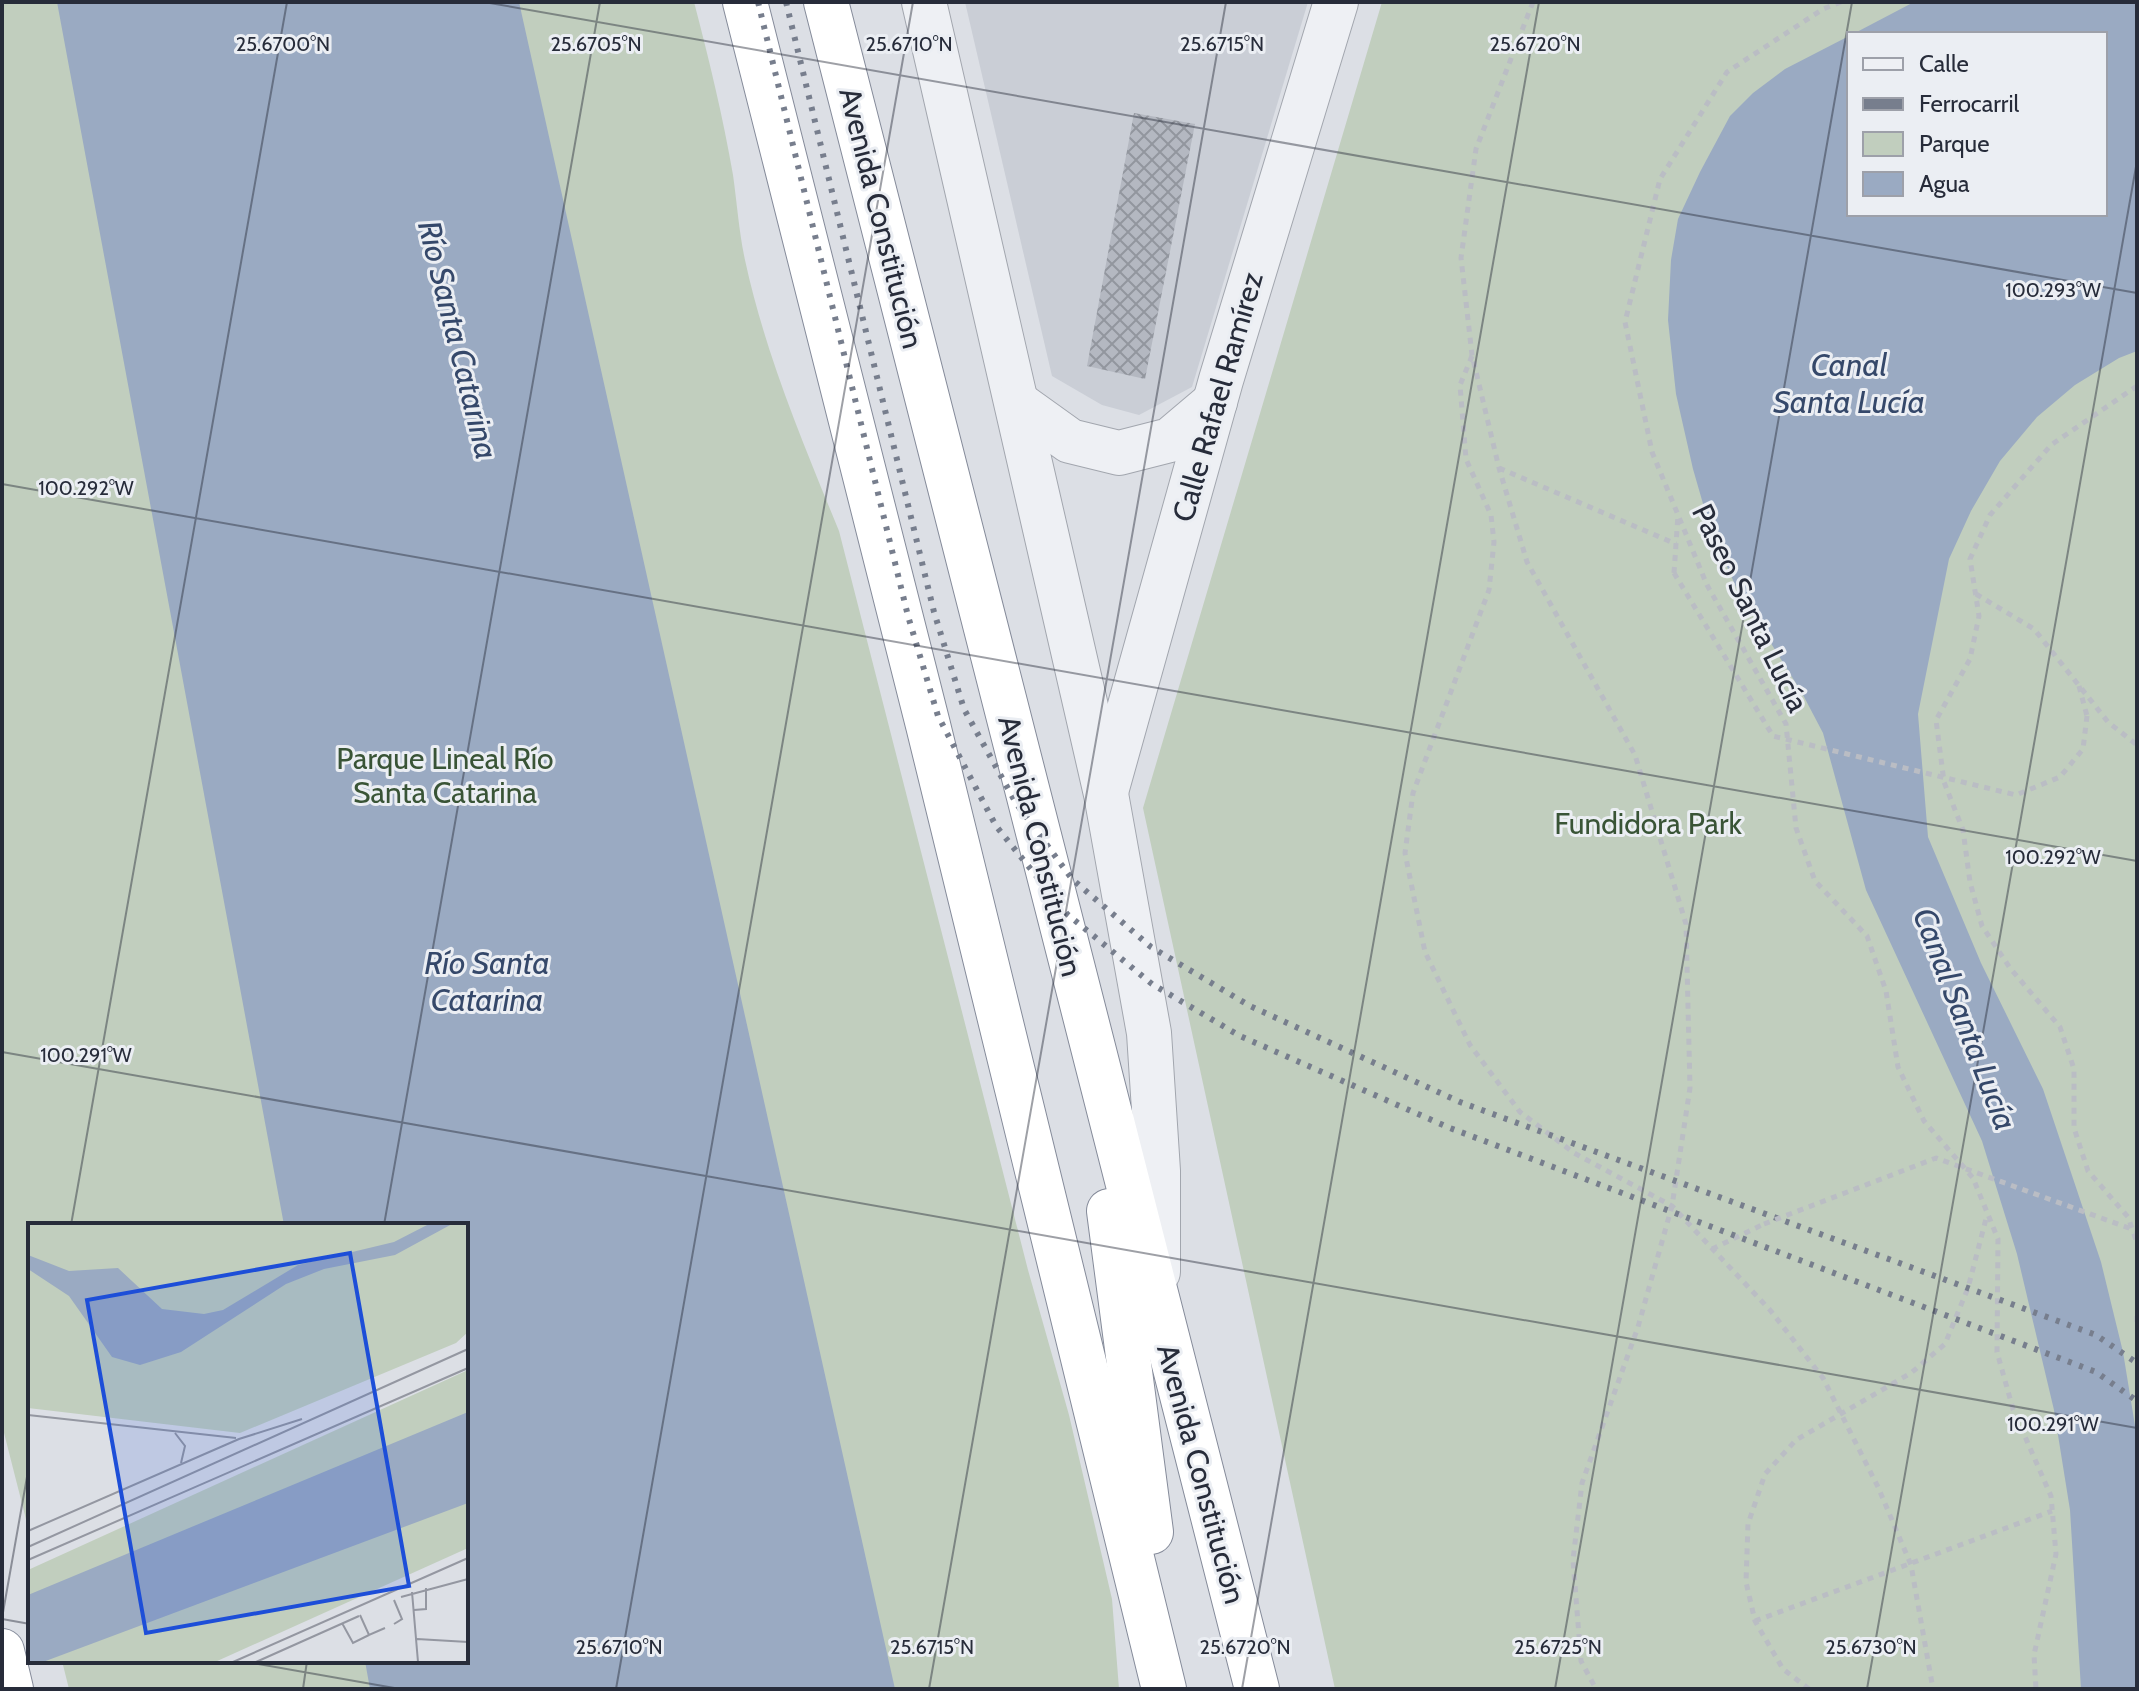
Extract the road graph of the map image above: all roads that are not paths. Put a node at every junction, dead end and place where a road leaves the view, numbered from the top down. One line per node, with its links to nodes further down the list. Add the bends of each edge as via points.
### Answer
1 (745, 2): 12 (highway)
2 (826, 2): 8 (highway, Avenida Constitución)
3 (924, 2): 6 (street)
4 (1336, 2): 5 (street, Calle Rafael Ramírez)
5 (1215, 402): 6 (street, via 1170,440 1119,453 1070,441); 7 (street, Calle Rafael Ramírez)
6 (1017, 403): 7 (street)
7 (1106, 794): 9 (street, via 1149,1033 1158,1171)
8 (1083, 1015): 9 (highway, Avenida Constitución); 13 (highway)
9 (1158, 1306): 14 (highway, Avenida Constitución)
10 (2, 1651): 11 (highway)
11 (11, 1689)
12 (1164, 1689)
13 (1171, 1689)
14 (1257, 1689)

